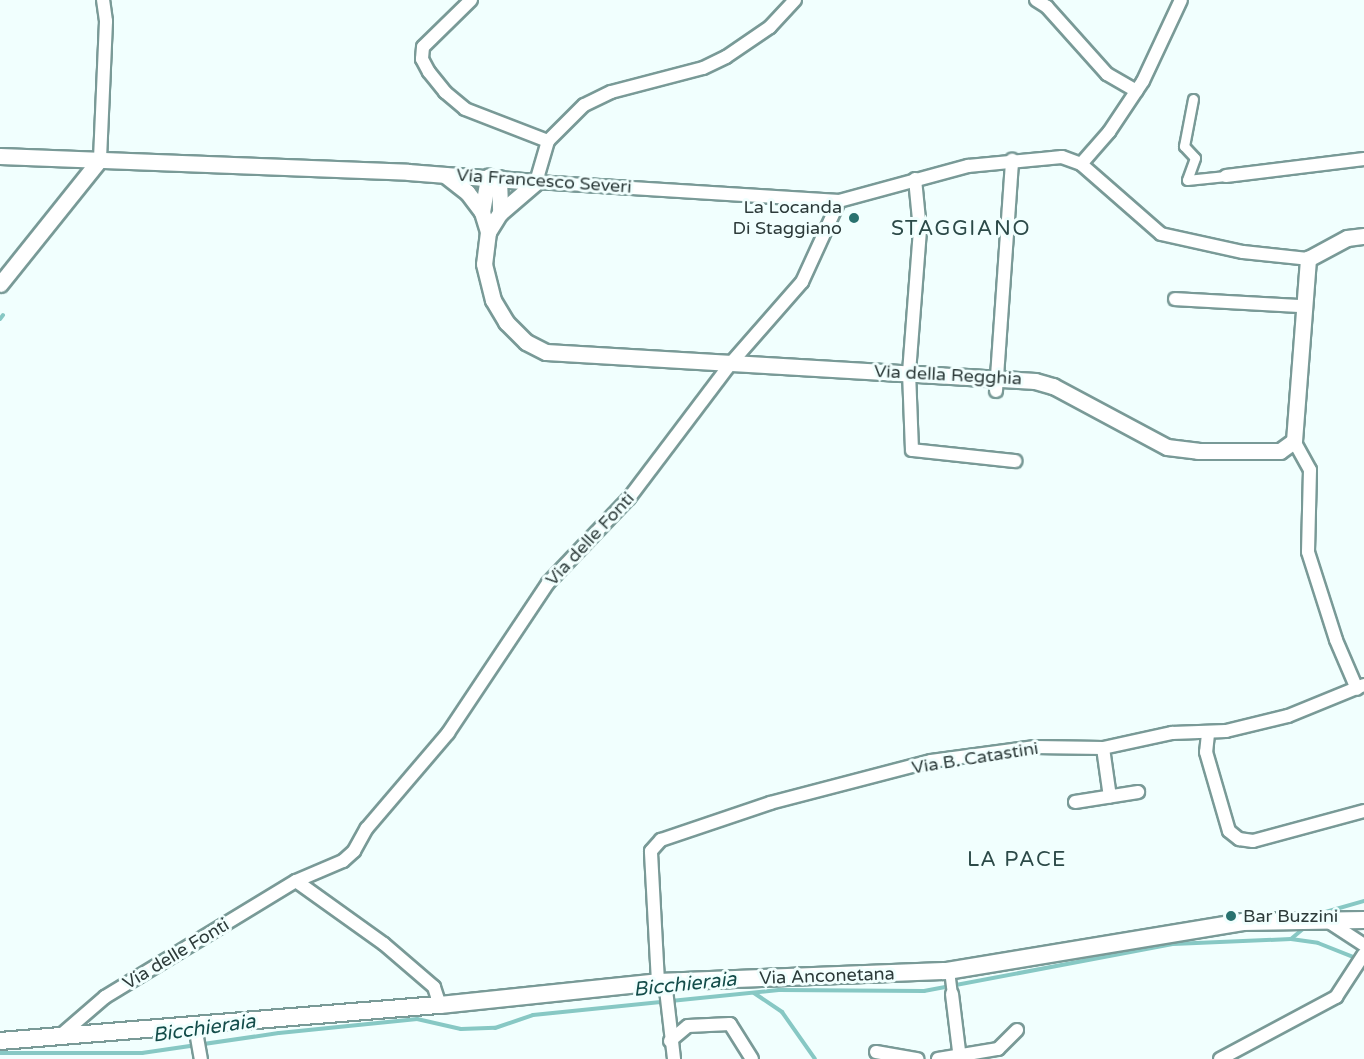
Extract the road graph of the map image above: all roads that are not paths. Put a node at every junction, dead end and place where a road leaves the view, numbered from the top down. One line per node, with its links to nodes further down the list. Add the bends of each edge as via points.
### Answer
1 (103, 0): 10 (street, via 106,21)
2 (471, 0): 8 (street, via 423,47 422,58 429,72 465,109)
3 (795, 0): 8 (street, via 770,27 726,57 704,68 596,98 567,119)
4 (1036, 0): 6 (street, via 1047,7 1107,74)
5 (1181, 0): 6 (street)
6 (1136, 91): 13 (street, via 1109,132)
7 (1193, 99): 15 (street, via 1184,146 1195,159 1187,180)
8 (548, 141): 18 (street)
9 (0, 156): 10 (street, Via Francesco Severi)
10 (100, 159): 14 (street, Via Francesco Severi); 25 (street)
11 (1364, 159): 15 (street)
12 (1012, 160): 13 (street, Via Francesco Severi, via 1062,156); 17 (street, Via Francesco Severi); 30 (street)
13 (1081, 164): 24 (street, via 1161,234 1243,252)
14 (446, 175): 16 (street, Via Francesco Severi); 20 (street, Via della Regghia, via 467,192)
15 (1226, 176)
16 (494, 178): 18 (street, Via Francesco Severi); 20 (street, Via della Regghia); 21 (street)
17 (915, 179): 19 (street, Via Francesco Severi); 29 (street, via 920,230)
18 (536, 182): 19 (street, Via Francesco Severi); 21 (street, Via della Regghia)
19 (839, 201): 28 (street, Via delle Fonti, via 802,282)
20 (482, 212): 22 (street, Via della Regghia)
21 (500, 213): 22 (street, Via della Regghia)
22 (488, 232): 28 (street, Via della Regghia, via 484,264 493,300 506,322 526,342 546,352 568,355)
23 (1364, 236): 24 (street, via 1347,238)
24 (1308, 259): 27 (street)
25 (0, 284)
26 (1175, 299): 27 (street)
27 (1302, 306): 31 (street)
28 (731, 363): 29 (street, Via della Regghia); 40 (street, Via delle Fonti, via 629,498 548,583 448,733 367,828 354,851 343,861)
29 (909, 372): 30 (street, Via della Regghia); 32 (street, via 912,450)
30 (997, 383): 31 (street, Via della Regghia, via 1053,386 1167,447 1268,452 1280,451)
31 (1294, 441): 33 (street, via 1310,470 1308,552 1332,630)
32 (1015, 462)
33 (1361, 687): 34 (street, Via B. Catastini, via 1288,716)
34 (1208, 734): 35 (street, Via B. Catastini, via 1180,732); 39 (street, via 1206,752 1229,831 1239,839 1253,841)
35 (1103, 748): 37 (street); 46 (street, Via B. Catastini, via 1035,747 931,761 770,803 661,840 651,851)
36 (1138, 792): 37 (street)
37 (1110, 797): 38 (street)
38 (1075, 802)
39 (1364, 811)
40 (296, 881): 48 (street, via 434,987); 51 (street, Via delle Fonti, via 105,997)
41 (1364, 920): 42 (main road, Via Anconetana)
42 (1329, 922): 43 (street); 45 (main road, Via Anconetana, via 1243,922)
43 (1364, 945)
44 (1364, 954): 61 (street, via 1336,997)
45 (949, 970): 46 (main road, Via Anconetana); 47 (street)
46 (663, 984): 48 (main road, Via Anconetana); 53 (street, Via B. Catastini)
47 (952, 994): 55 (street)
48 (440, 1005): 50 (main road, Via Anconetana)
49 (1017, 1030): 55 (street, via 998,1048)
50 (196, 1031): 51 (main road, Via Anconetana); 56 (street)
51 (61, 1035): 52 (main road, Via Anconetana)
52 (0, 1041)
53 (670, 1041): 57 (street, Via B. Catastini); 58 (street, via 688,1026 730,1024)
54 (876, 1053): 59 (street)
55 (960, 1057): 60 (street)
56 (201, 1059)
57 (674, 1059)
58 (752, 1059)
59 (917, 1059)
60 (938, 1059)
61 (1220, 1059)

